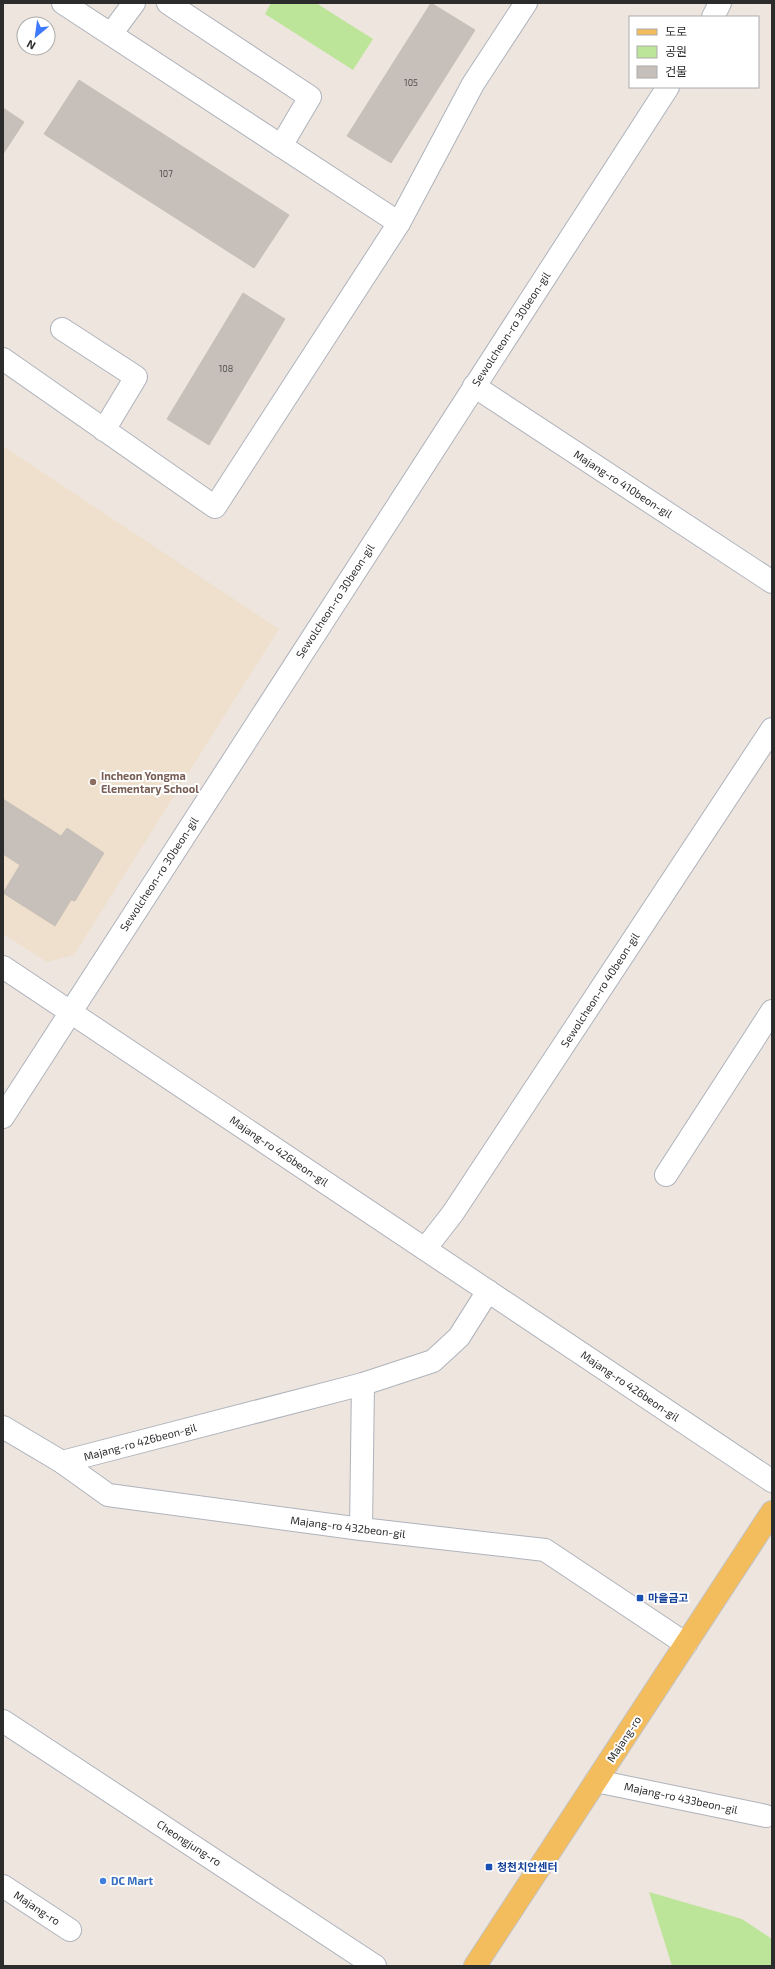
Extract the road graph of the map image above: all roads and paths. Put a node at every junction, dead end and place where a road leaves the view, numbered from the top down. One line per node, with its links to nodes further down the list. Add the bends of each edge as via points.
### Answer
1 (63, 3): 7 (street)
2 (134, 3): 7 (street)
3 (168, 3): 9 (street, via 310,97)
4 (526, 3): 10 (street, via 473,84)
5 (720, 3): 6 (street)
6 (714, 16)
7 (111, 34): 9 (street)
8 (667, 88): 13 (street, Sewolcheon-ro 30beon-gil)
9 (281, 146): 10 (street)
10 (399, 223): 14 (street, via 215,507)
11 (62, 329): 14 (street, via 136,377)
12 (3, 359): 14 (street)
13 (474, 386): 15 (street, Majang-ro 410beon-gil); 18 (street, Sewolcheon-ro 30beon-gil)
14 (104, 430)
15 (772, 582)
16 (772, 729): 22 (street, Sewolcheon-ro 40beon-gil, via 453,1213)
17 (3, 967): 18 (street, Majang-ro 426beon-gil)
18 (70, 1011): 20 (street, Sewolcheon-ro 30beon-gil); 22 (street, Majang-ro 426beon-gil)
19 (772, 1011): 21 (street)
20 (3, 1116)
21 (666, 1175)
22 (425, 1249): 23 (street, Majang-ro 426beon-gil)
23 (488, 1291): 24 (street, Majang-ro 426beon-gil, via 459,1337 433,1361); 27 (street, Majang-ro 426beon-gil)
24 (363, 1384): 26 (street, Majang-ro 426beon-gil); 29 (street)
25 (3, 1426): 26 (street, Majang-ro 432beon-gil)
26 (62, 1462): 29 (street, Majang-ro 432beon-gil, via 108,1495)
27 (772, 1481)
28 (772, 1512): 30 (main road, Majang-ro)
29 (361, 1529): 30 (street, Majang-ro 432beon-gil, via 545,1550)
30 (686, 1644): 32 (main road, Majang-ro)
31 (3, 1721): 36 (street, Cheongjung-ro)
32 (596, 1781): 33 (street, Majang-ro 433beon-gil); 37 (main road, Majang-ro)
33 (766, 1816)
34 (3, 1886): 35 (street, Majang-ro)
35 (70, 1930)
36 (375, 1966)
37 (475, 1966)

